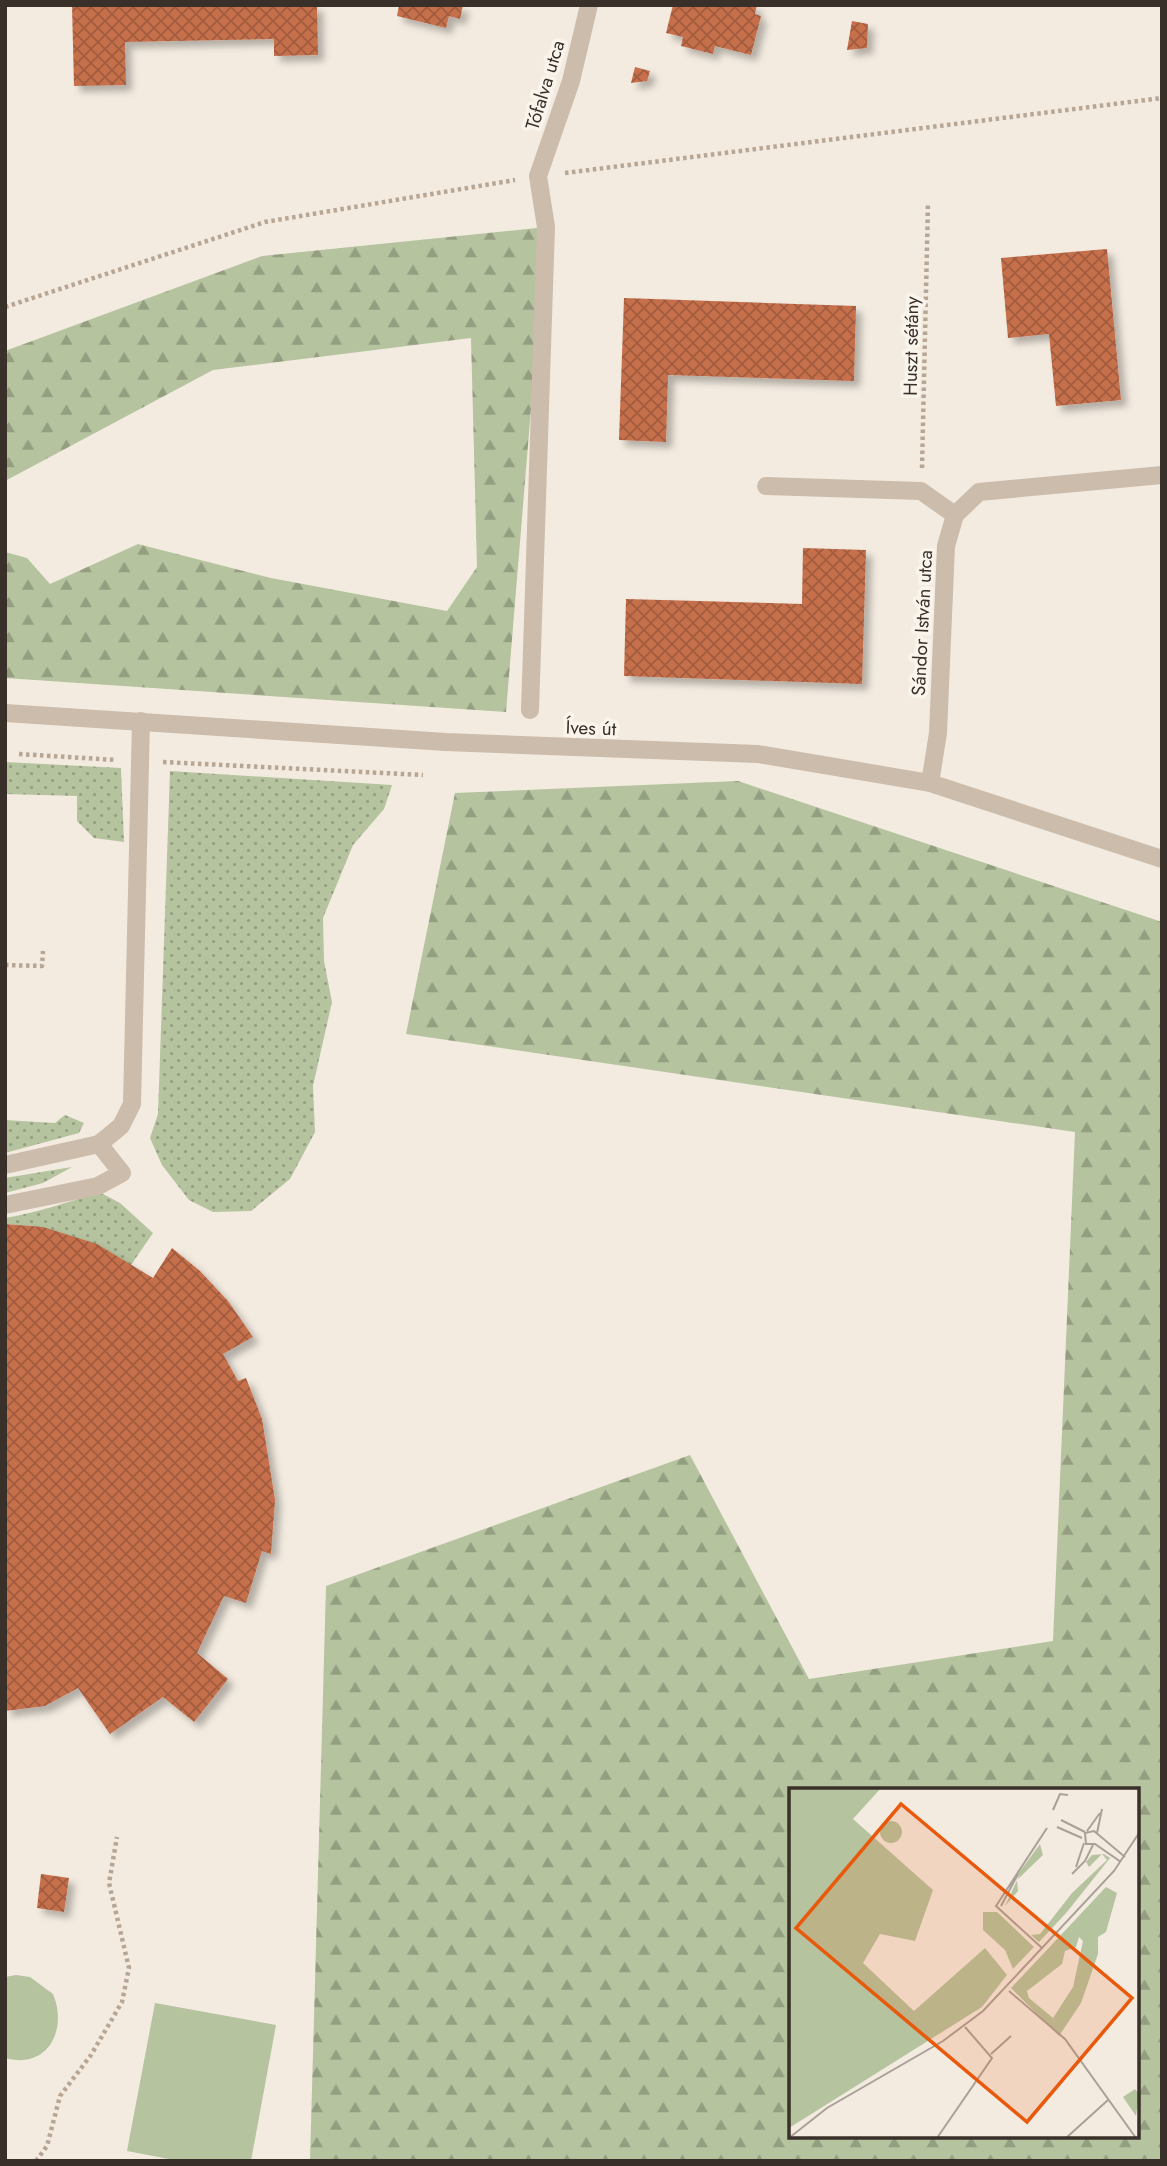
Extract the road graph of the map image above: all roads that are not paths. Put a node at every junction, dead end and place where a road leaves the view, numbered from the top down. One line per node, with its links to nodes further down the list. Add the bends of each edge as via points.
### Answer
1 (589, 5): 5 (street, Tófalva utca, via 571,81 538,176 546,227)
2 (1162, 475): 4 (street, via 979,492)
3 (766, 486): 4 (street, via 921,491)
4 (955, 515): 8 (street, Sándor István utca, via 946,546 938,733)
5 (530, 710)
6 (5, 713): 7 (street, Íves út)
7 (141, 721): 8 (street, Íves út, via 481,744 758,754); 10 (street, via 132,1104 121,1126)
8 (930, 783): 9 (street, Íves út)
9 (1162, 859)
10 (99, 1144): 11 (street); 12 (street, via 122,1173 98,1186)
11 (5, 1165)
12 (5, 1205)

